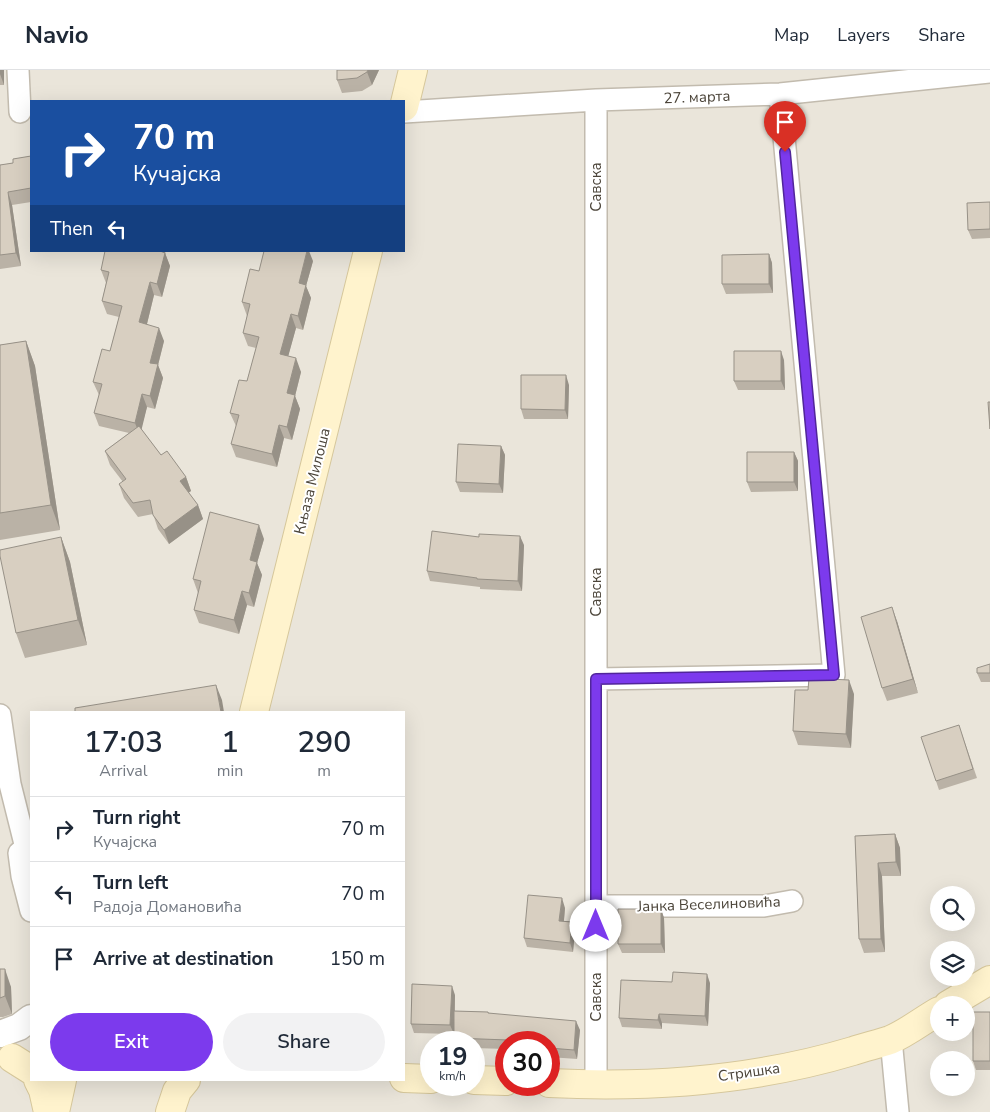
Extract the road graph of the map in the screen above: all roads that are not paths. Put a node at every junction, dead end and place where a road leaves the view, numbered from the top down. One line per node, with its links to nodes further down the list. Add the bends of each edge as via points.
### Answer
1 (18, 70): 7 (street)
2 (413, 70): 6 (main road)
3 (990, 72): 4 (street, 27. марта)
4 (780, 94): 5 (street, 27. марта); 10 (street, via 834,675)
5 (596, 100): 8 (street, 27. марта); 10 (street, Савска)
6 (405, 104)
7 (17, 112)
8 (405, 112)
9 (368, 252): 11 (main road, Књаза Милоша)
10 (596, 679): 17 (street, Савска)
11 (255, 711)
12 (0, 714): 13 (street)
13 (5, 785): 14 (street)
14 (21, 833): 15 (street); 18 (street, via 19,852)
15 (30, 864)
16 (792, 901): 17 (street, Јанка Веселиновића, via 764,906)
17 (596, 906): 32 (street, Савска)
18 (30, 907)
19 (990, 980): 20 (main road)
20 (963, 996)
21 (930, 1016): 24 (main road, Стришка)
22 (30, 1019): 23 (street)
23 (0, 1034)
24 (891, 1039): 32 (main road, Стришка, via 819,1061 754,1073 677,1082); 37 (street)
25 (405, 1078): 26 (main road)
26 (420, 1079)
27 (38, 1081): 33 (main road)
28 (62, 1081): 34 (main road)
29 (162, 1081): 35 (main road)
30 (185, 1081): 36 (main road, via 177,1091)
31 (560, 1084): 32 (main road, Стришка)
32 (596, 1085)
33 (48, 1112)
34 (55, 1112)
35 (158, 1112)
36 (170, 1112)
37 (898, 1112)

